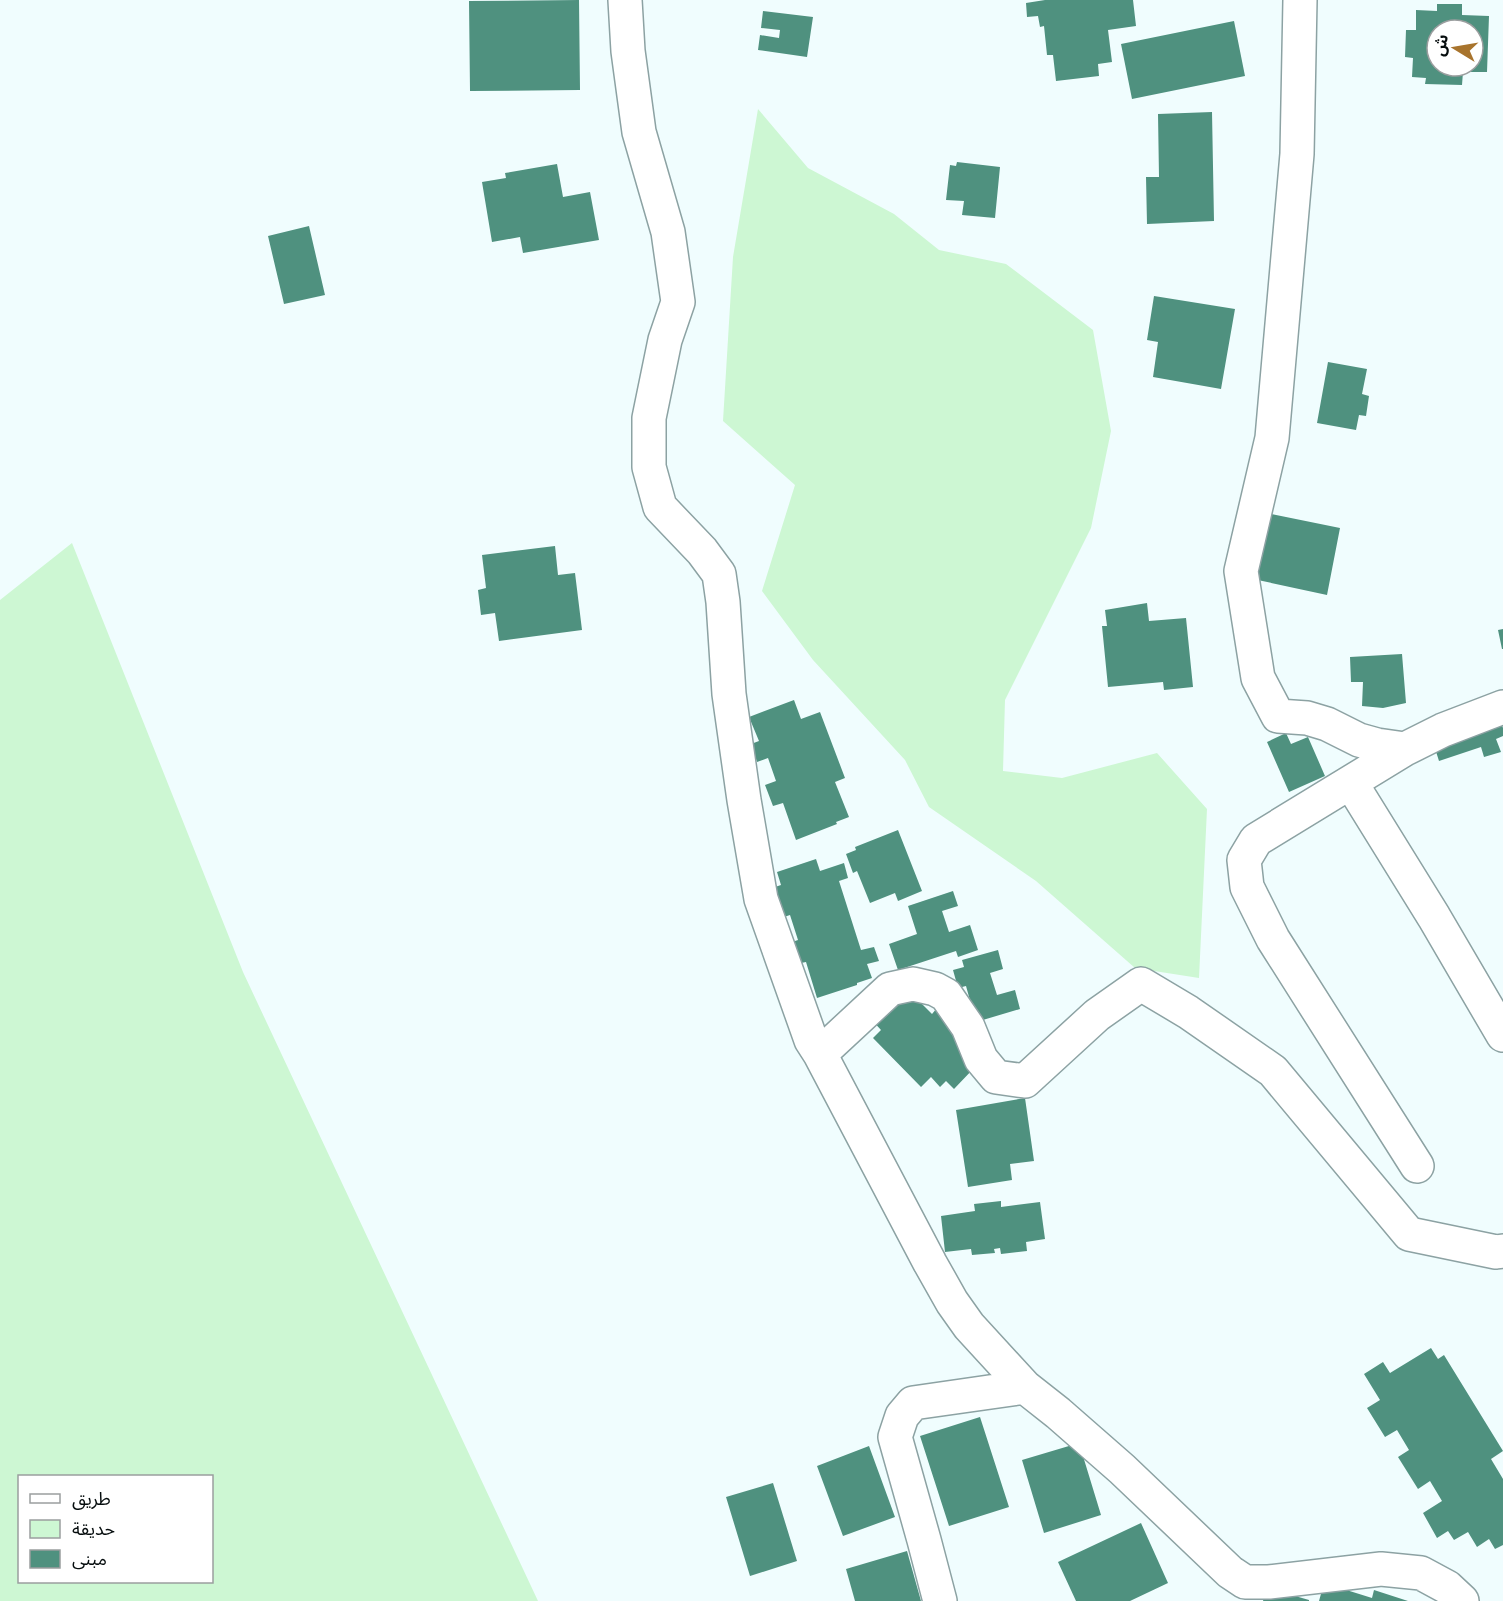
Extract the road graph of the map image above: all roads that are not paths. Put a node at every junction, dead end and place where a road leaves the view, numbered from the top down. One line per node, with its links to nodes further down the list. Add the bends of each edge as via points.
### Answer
1 (625, 0): 7 (street, via 639,132 668,232 678,302 665,340 649,418 649,467 660,507 719,574 729,694 761,899 802,1018)
2 (1299, 0): 4 (street, via 1297,154 1273,426 1241,571 1245,604 1258,678 1278,716 1307,718 1359,740)
3 (1503, 707): 4 (street)
4 (1405, 749): 5 (street)
5 (1351, 783): 6 (street); 8 (street, via 1256,840 1244,860 1247,887 1273,939)
6 (1503, 1035)
7 (820, 1053): 9 (street, via 890,989 913,984 946,995 968,1027 981,1059 996,1077 1025,1081 1097,1015 1141,984 1273,1071 1409,1234); 10 (street, via 952,1302)
8 (1417, 1166)
9 (1503, 1251)
10 (1025, 1387): 11 (street, via 913,1403 902,1416 895,1437); 12 (street, via 1245,1582 1381,1569 1421,1573 1447,1587)
11 (940, 1601)
12 (1462, 1601)

